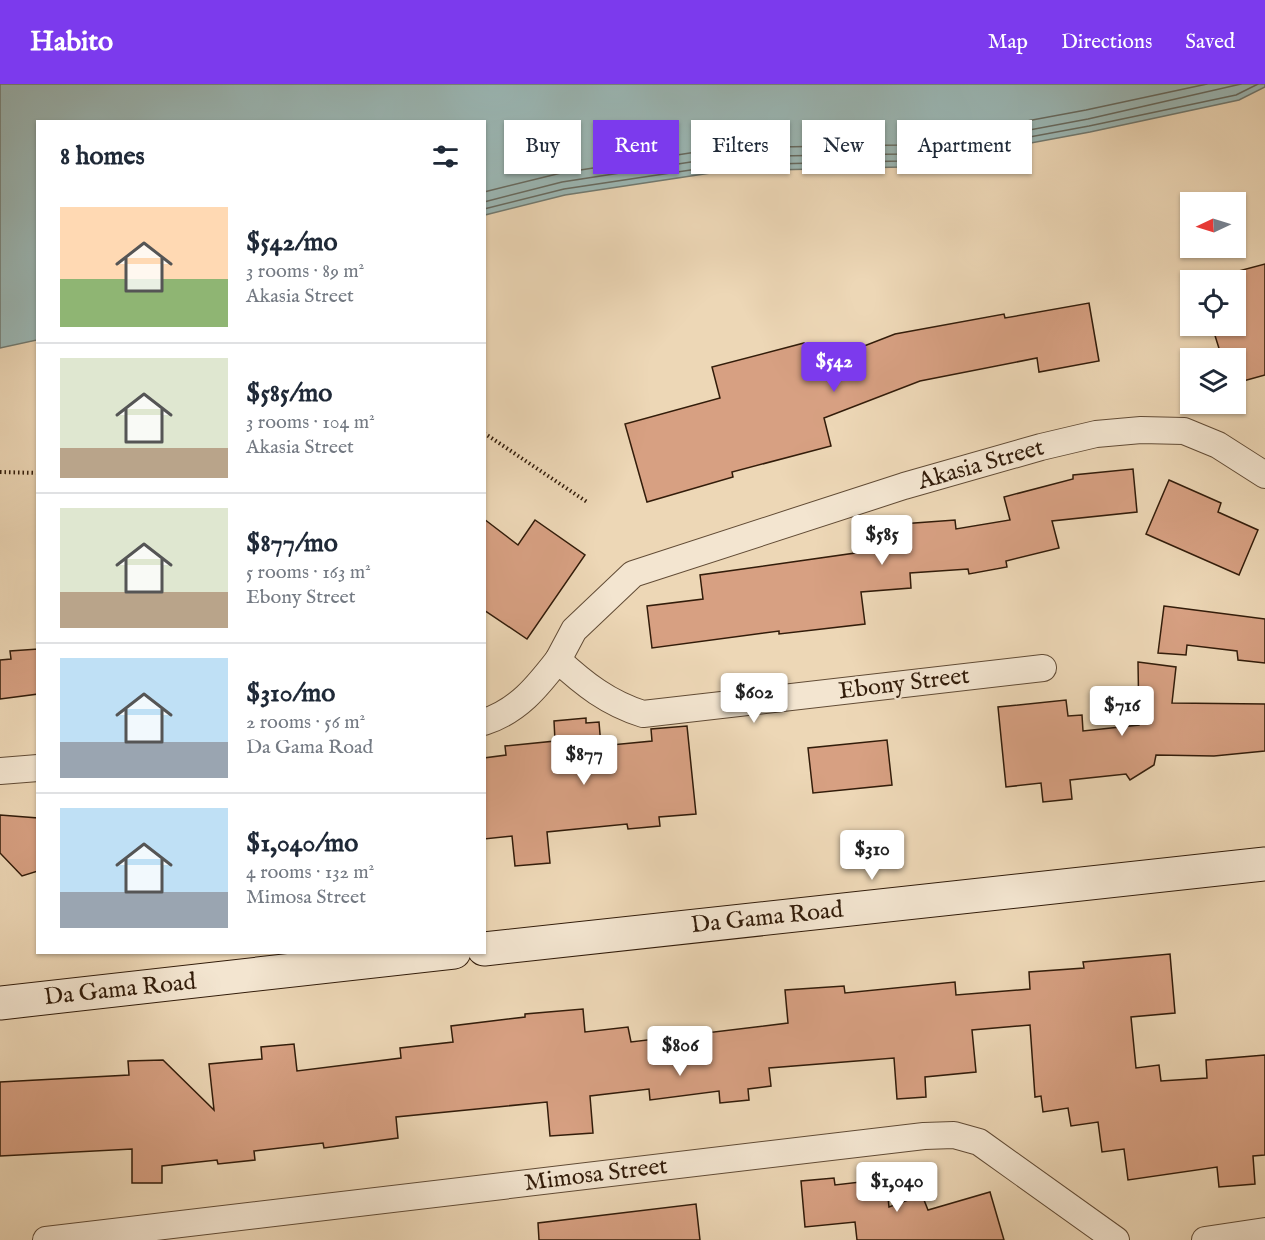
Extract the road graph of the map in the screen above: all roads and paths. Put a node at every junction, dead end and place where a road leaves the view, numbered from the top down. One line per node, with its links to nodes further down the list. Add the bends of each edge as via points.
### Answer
1 (486, 434): 5 (path)
2 (0, 472): 3 (path)
3 (36, 473)
4 (1265, 476): 6 (street, Akasia Street, via 1218,445 1184,431 1096,434 1041,447 904,486 633,574 574,630)
5 (586, 502)
6 (558, 660): 7 (street, Ebony Street, via 617,706 643,714); 8 (street, via 539,685 508,713)
7 (1043, 668)
8 (486, 721)
9 (36, 768): 10 (street)
10 (0, 771)
11 (1265, 864): 12 (street, Da Gama Road)
12 (486, 949)
13 (436, 954): 14 (street, Da Gama Road)
14 (0, 1003)
15 (1265, 1231): 18 (street)
16 (46, 1240): 17 (street, Mimosa Street, via 924,1136 954,1136 979,1142)
17 (1116, 1240)
18 (1205, 1240)

